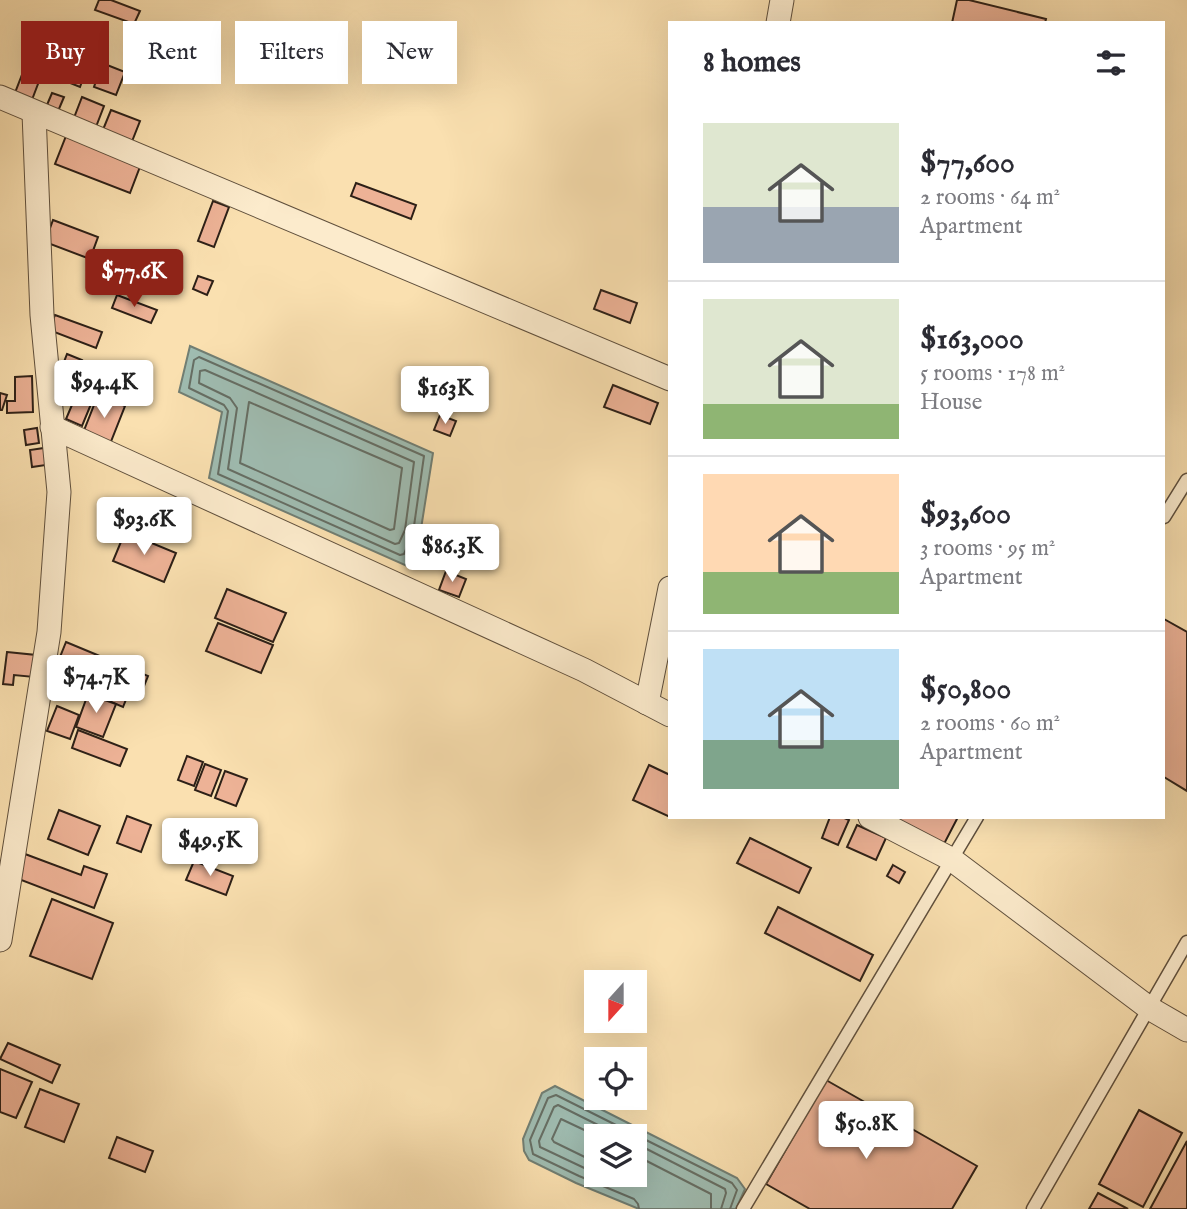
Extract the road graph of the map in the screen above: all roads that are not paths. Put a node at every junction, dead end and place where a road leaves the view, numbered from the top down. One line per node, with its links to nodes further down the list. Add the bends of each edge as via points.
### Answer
1 (782, 0): 2 (street)
2 (778, 21)
3 (0, 97): 4 (street)
4 (34, 113): 5 (street); 6 (street, via 42,315)
5 (668, 378)
6 (52, 427): 10 (street); 15 (street, via 59,492 50,632)
7 (1187, 480): 8 (lane)
8 (1165, 515)
9 (668, 598): 10 (street)
10 (647, 703): 11 (street)
11 (668, 714)
12 (874, 819): 14 (street)
13 (976, 819): 14 (lane)
14 (951, 859): 17 (street); 19 (lane)
15 (0, 940)
16 (1187, 942): 17 (lane)
17 (1149, 1008): 18 (street); 20 (lane)
18 (1187, 1030)
19 (743, 1209)
20 (1034, 1209)

